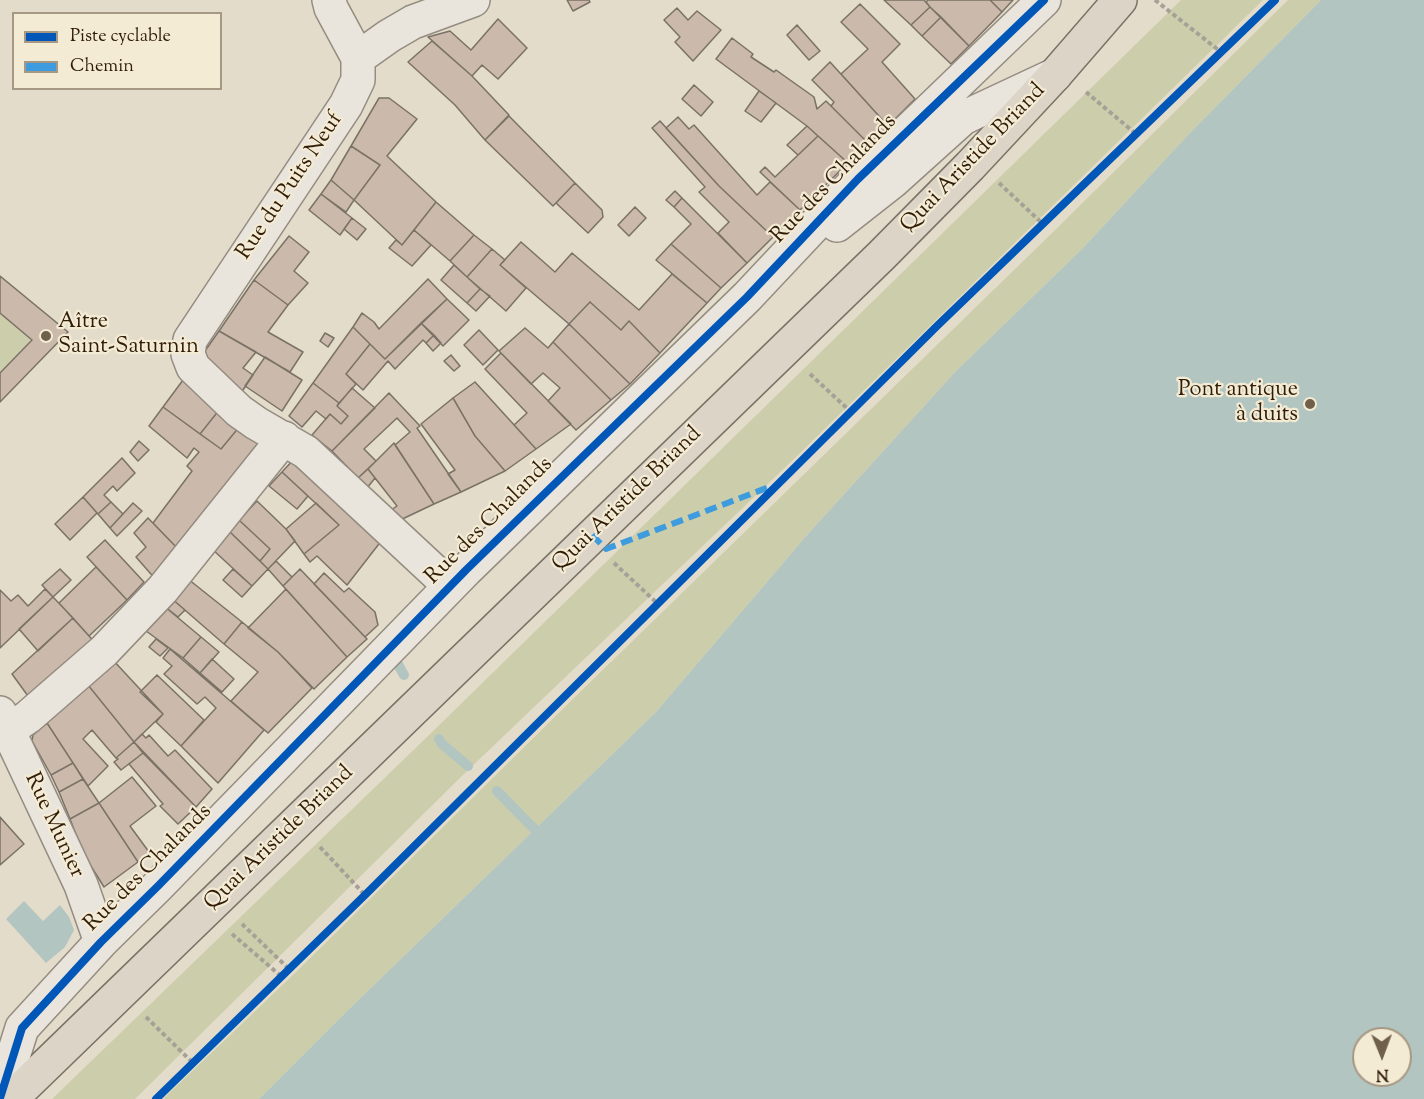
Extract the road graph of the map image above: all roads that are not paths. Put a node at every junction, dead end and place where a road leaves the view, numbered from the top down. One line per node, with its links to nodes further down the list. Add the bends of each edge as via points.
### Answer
1 (329, 0): 5 (street)
2 (473, 0): 5 (street, via 413,22)
3 (1044, 0): 7 (street, Rue des Chalands, via 858,179)
4 (1120, 0): 6 (main road, Quai Aristide Briand)
5 (358, 58): 8 (street, Rue du Puits Neuf, via 358,80 346,105 190,340 188,354 194,367 239,411)
6 (1056, 75): 7 (street, via 963,118 894,181); 13 (main road, Quai Aristide Briand, via 882,255)
7 (747, 297): 9 (street, Rue des Chalands)
8 (284, 438): 9 (street, via 306,452); 10 (street, via 163,589 104,651 28,717)
9 (450, 586): 11 (street, Rue des Chalands)
10 (4, 722): 11 (street, Rue Munier, via 81,885)
11 (101, 942): 12 (street, Rue des Chalands, via 17,1022)
12 (0, 1098)
13 (11, 1099)

